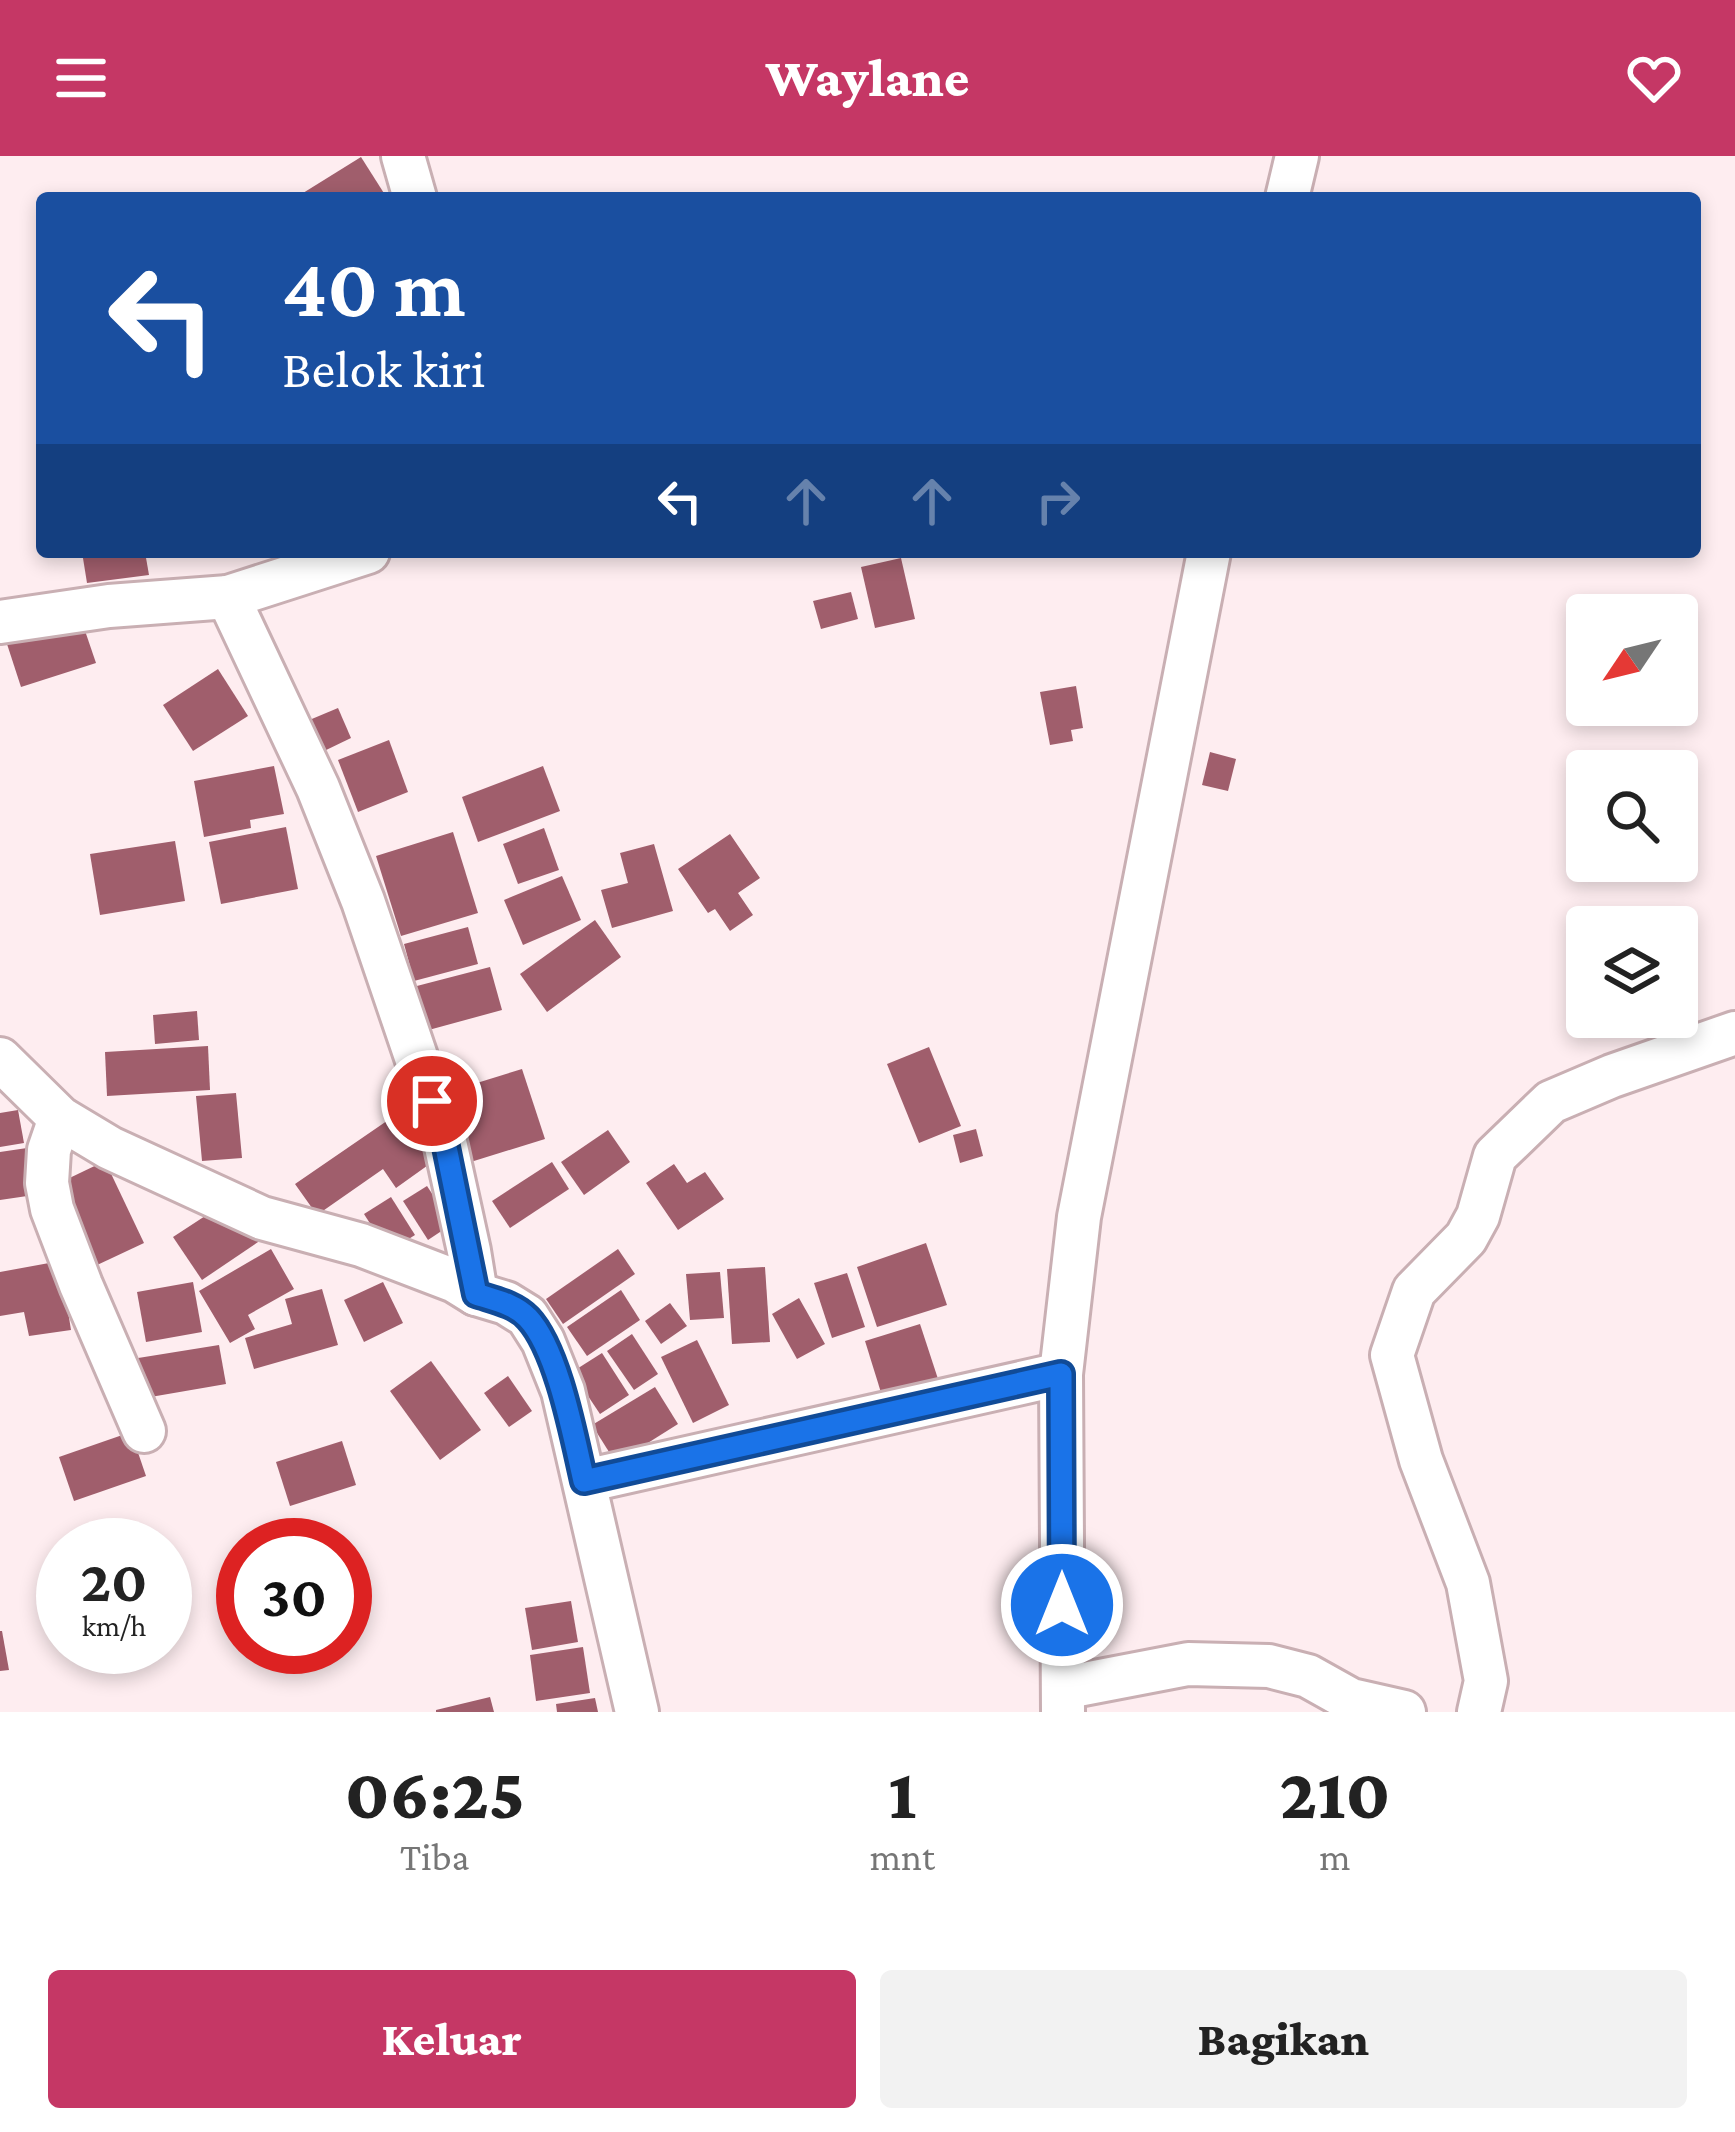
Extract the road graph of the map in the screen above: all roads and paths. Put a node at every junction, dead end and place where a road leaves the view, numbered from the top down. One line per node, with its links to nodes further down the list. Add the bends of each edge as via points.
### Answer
1 (403, 156): 3 (street)
2 (1297, 156): 4 (street)
3 (413, 192)
4 (1289, 192)
5 (349, 558): 7 (street)
6 (1209, 558): 13 (street, via 1079,1217)
7 (228, 597): 8 (street); 12 (street, via 363,901 445,1142)
8 (0, 622)
9 (1735, 1034): 19 (street, via 1551,1102 1495,1156 1466,1238 1414,1291 1392,1355 1468,1582 1486,1681)
10 (0, 1059): 11 (street)
11 (60, 1118): 12 (street, via 262,1219 361,1245); 14 (street, via 46,1183 52,1209)
12 (476, 1294): 15 (street, via 527,1316 543,1341)
13 (1061, 1374): 15 (street); 16 (street)
14 (144, 1431)
15 (584, 1481): 17 (street)
16 (1063, 1700): 18 (street, via 1188,1664 1269,1666)
17 (637, 1712)
18 (1404, 1712)
19 (1479, 1712)

